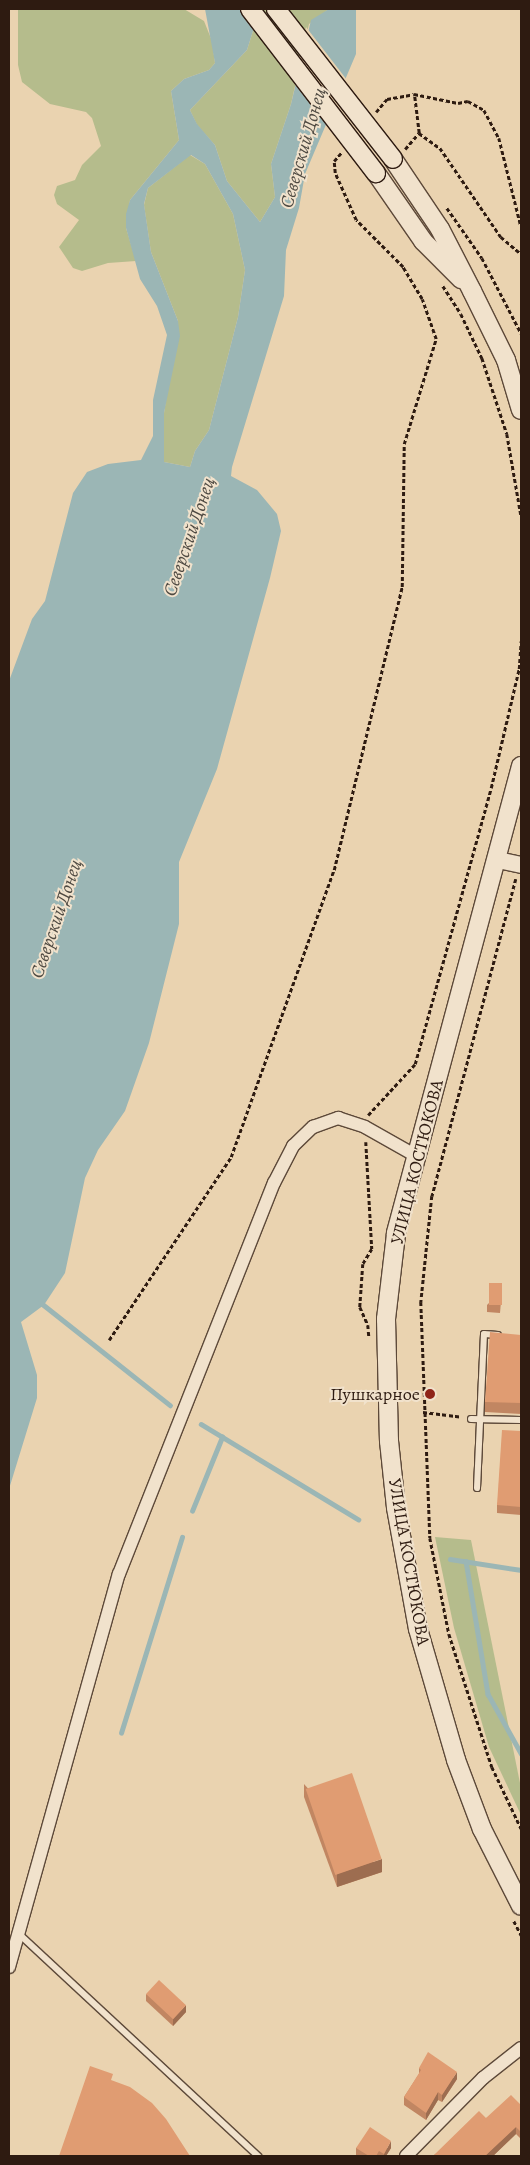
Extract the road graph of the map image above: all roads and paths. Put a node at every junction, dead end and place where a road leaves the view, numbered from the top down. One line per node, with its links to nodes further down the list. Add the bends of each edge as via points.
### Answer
1 (250, 9): 12 (main road, bridge, via 376,173 423,241)
2 (276, 9): 7 (main road, bridge)
3 (414, 94): 4 (path, via 387,99); 5 (path); 9 (path, via 458,103 468,101 484,110 499,138)
4 (369, 120)
5 (419, 133): 7 (path); 10 (path, via 440,148 501,237)
6 (346, 147): 23 (path, via 334,161 335,173 356,220 403,267 422,299 436,339 404,444 402,587 334,870 231,1157)
7 (398, 155): 12 (main road)
8 (446, 206): 13 (path, via 482,258)
9 (521, 226)
10 (521, 254)
11 (441, 283): 15 (path, via 462,314 482,358 507,434)
12 (472, 291): 14 (main road, via 506,360)
13 (521, 333)
14 (521, 410)
15 (521, 515)
16 (521, 640): 20 (path, via 518,668 491,788 415,1064 368,1115)
17 (521, 766): 18 (main road, УЛИЦА КОСТЮКОВА)
18 (498, 860): 19 (street); 21 (main road, УЛИЦА КОСТЮКОВА)
19 (520, 865): 25 (path, via 432,1196 421,1302)
20 (365, 1127): 21 (street); 24 (path, via 372,1249 363,1264 360,1308 368,1325); 32 (street, via 338,1118 313,1127 293,1146 274,1183 119,1574)
21 (418, 1157): 31 (main road, УЛИЦА КОСТЮКОВА, via 396,1234 386,1319 389,1441 396,1508 418,1629 456,1760 482,1829)
22 (502, 1336): 27 (lane, via 484,1334)
23 (109, 1340)
24 (369, 1345)
25 (422, 1412): 26 (path); 30 (path, via 430,1538 449,1634 492,1768)
26 (471, 1419): 27 (lane)
27 (479, 1419): 28 (lane); 29 (lane)
28 (521, 1420)
29 (477, 1488)
30 (521, 1828)
31 (521, 1906)
32 (18, 1933): 33 (street); 35 (lane)
33 (9, 1967)
34 (521, 2048): 36 (street, via 483,2078)
35 (258, 2156)
36 (406, 2156)

